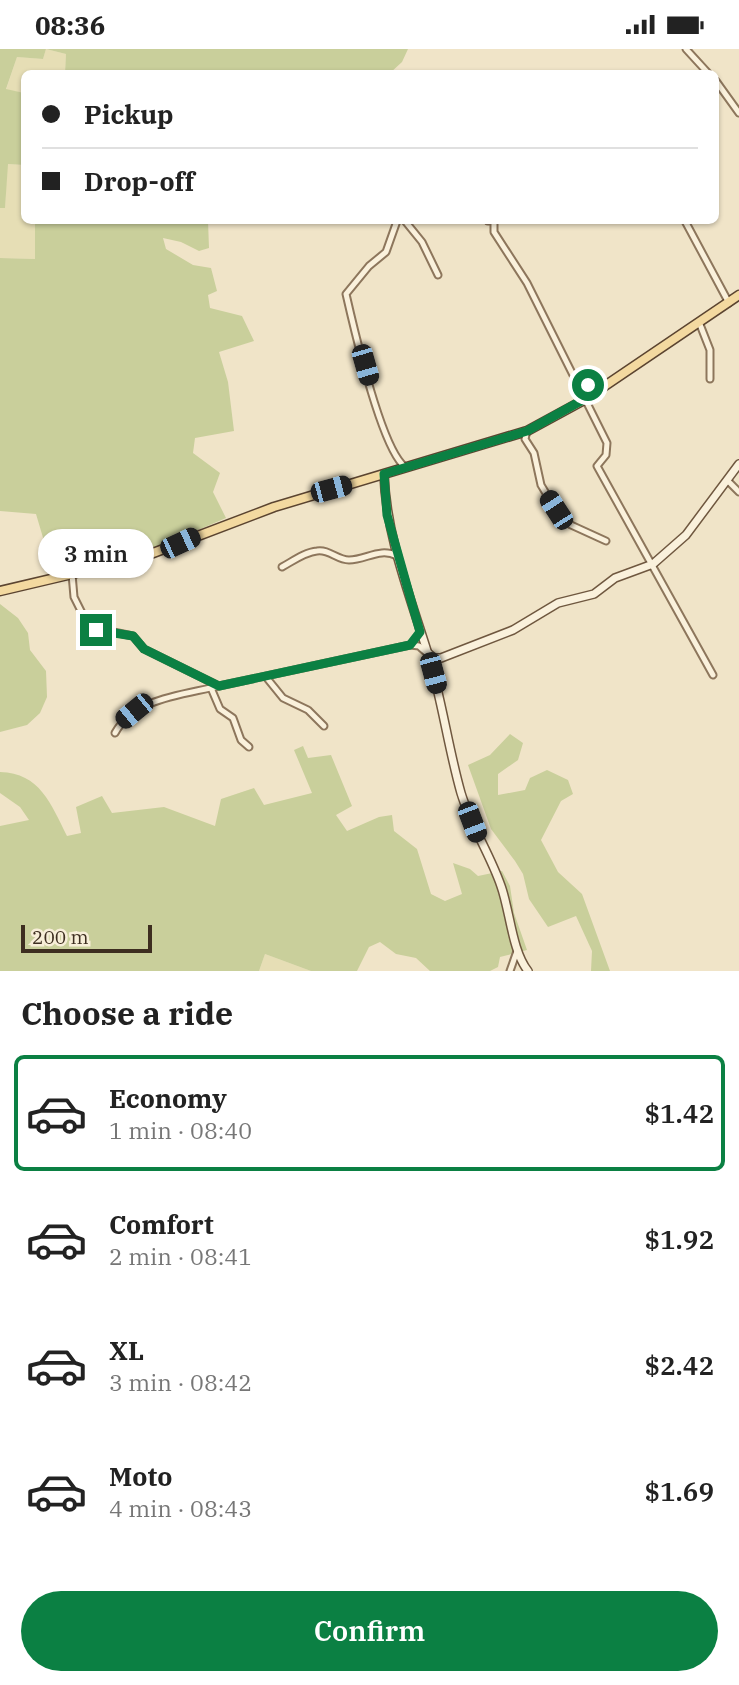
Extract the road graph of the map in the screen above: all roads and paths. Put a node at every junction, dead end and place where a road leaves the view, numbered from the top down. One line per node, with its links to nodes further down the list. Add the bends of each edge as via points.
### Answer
1 (686, 49): 2 (street)
2 (705, 70)
3 (719, 85): 4 (street)
4 (739, 113)
5 (396, 224): 18 (street, via 386,251 346,294 383,423 394,454)
6 (407, 224): 9 (street)
7 (491, 224): 12 (street)
8 (687, 224): 10 (street)
9 (438, 275)
10 (736, 300): 11 (main road)
11 (699, 322): 13 (street, via 710,350); 14 (main road)
12 (572, 374): 14 (street); 15 (street)
13 (710, 379)
14 (597, 392): 15 (main road)
15 (584, 400): 16 (main road); 24 (street, via 607,443 606,455 597,466)
16 (527, 431): 18 (main road); 22 (street, via 525,439 534,453 541,485 556,510 571,525)
17 (739, 464): 20 (street)
18 (405, 467): 19 (main road)
19 (384, 474): 23 (street, via 387,515); 26 (main road, via 274,507 140,558)
20 (727, 480): 21 (street); 24 (street, via 686,535)
21 (739, 492)
22 (606, 541)
23 (400, 559): 25 (street, via 390,553 347,560 323,550); 28 (street)
24 (653, 564): 30 (street, via 615,578 594,594 558,603 513,630 441,658); 31 (street)
25 (282, 567)
26 (72, 573): 27 (main road); 33 (street, via 71,587 89,627 133,636 144,649)
27 (0, 591)
28 (420, 632): 29 (street); 30 (street)
29 (410, 645): 30 (street); 32 (street)
30 (427, 653): 38 (street, via 462,796 500,883)
31 (713, 675)
32 (266, 677): 33 (street); 35 (street, via 282,698 307,710)
33 (219, 686): 34 (street)
34 (211, 688): 36 (street, via 145,705 122,719); 37 (street, via 220,709 233,718 241,740)
35 (324, 726)
36 (115, 733)
37 (249, 747)
38 (517, 951): 39 (street); 40 (street)
39 (510, 971)
40 (528, 971)

